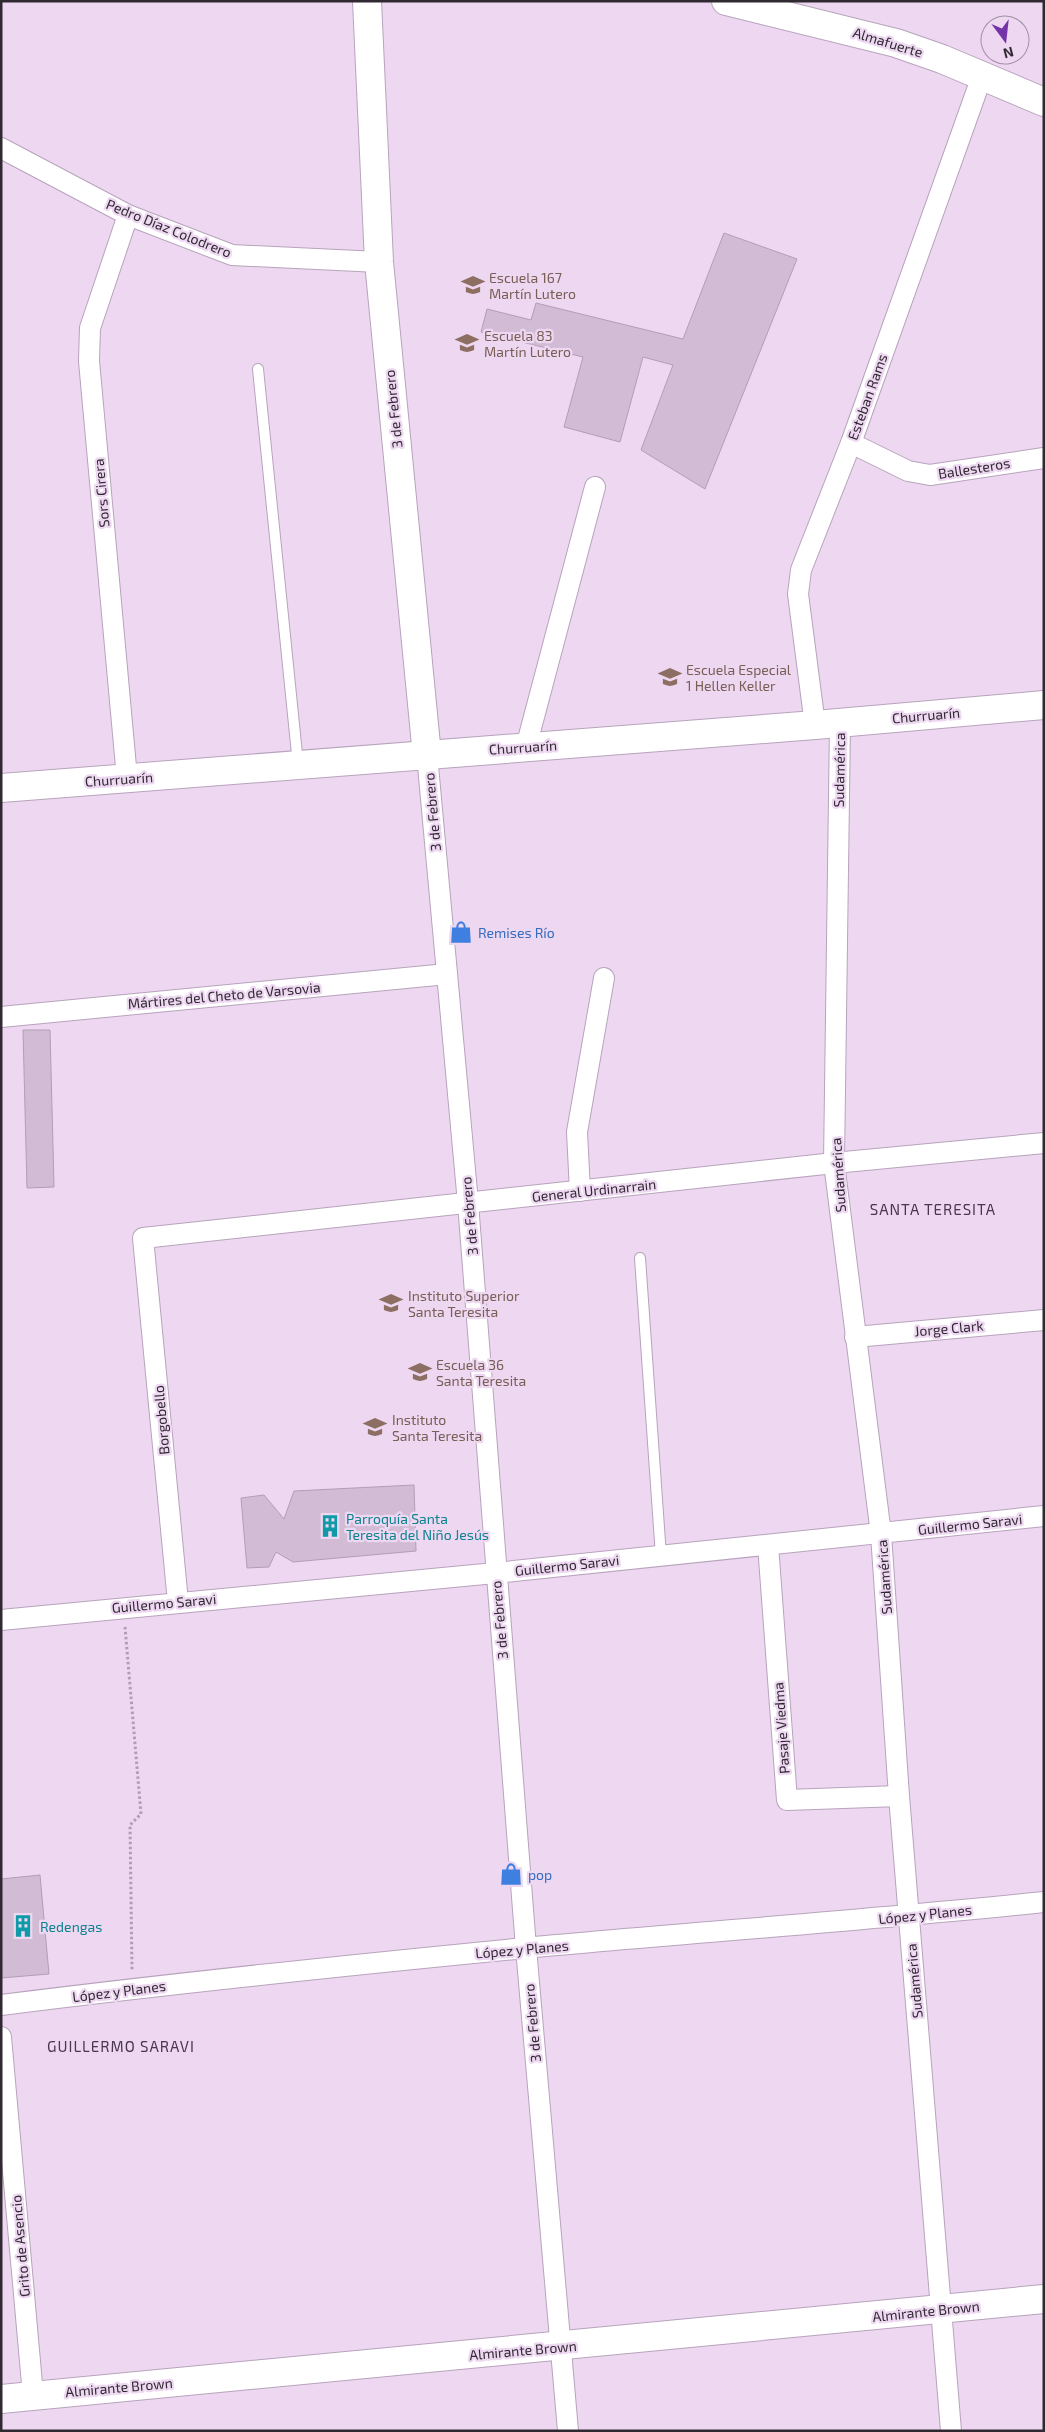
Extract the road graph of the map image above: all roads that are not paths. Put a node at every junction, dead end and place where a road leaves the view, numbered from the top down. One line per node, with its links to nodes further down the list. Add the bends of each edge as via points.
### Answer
1 (366, 1): 7 (main road, 3 de Febrero)
2 (726, 1): 3 (main road, Almafuerte, via 896,43)
3 (982, 76): 4 (main road, Almafuerte); 9 (street, Esteban Rams)
4 (1044, 102)
5 (1, 148): 6 (street, Pedro Díaz Colodrero)
6 (128, 214): 7 (street, Pedro Díaz Colodrero, via 232,255); 17 (street, Sors Cirera, via 90,328 89,360)
7 (379, 262): 15 (main road, 3 de Febrero)
8 (258, 370): 16 (lane)
9 (851, 443): 10 (street, Ballesteros, via 908,471 930,475); 13 (street, Esteban Rams, via 801,570 798,594)
10 (1044, 458)
11 (595, 487): 14 (street)
12 (1044, 705): 13 (main road, Churruarín)
13 (828, 724): 14 (main road, Churruarín); 23 (street, Sudamérica)
14 (526, 747): 15 (main road, Churruarín)
15 (427, 754): 16 (main road, Churruarín); 19 (street, 3 de Febrero)
16 (298, 765): 17 (main road, Churruarín)
17 (127, 778): 18 (main road, Churruarín)
18 (1, 788)
19 (447, 974): 21 (street, Mártires del Cheto de Varsovia); 25 (street, 3 de Febrero)
20 (604, 978): 24 (street, via 578,1132)
21 (1, 1016)
22 (1044, 1143): 23 (street, General Urdinarrain)
23 (834, 1163): 24 (street, General Urdinarrain); 29 (street, Sudamérica)
24 (580, 1191): 25 (street, General Urdinarrain)
25 (468, 1203): 26 (street, General Urdinarrain); 34 (street, 3 de Febrero)
26 (144, 1238): 35 (street, Borgobello)
27 (640, 1258): 33 (lane)
28 (1044, 1320): 29 (street, Jorge Clark)
29 (855, 1337): 31 (street, Sudamérica)
30 (1044, 1516): 31 (street, Guillermo Saravi)
31 (881, 1534): 32 (street, Guillermo Saravi); 37 (street, Sudamérica)
32 (768, 1545): 33 (street, Guillermo Saravi); 37 (street, Pasaje Viedma, via 787,1800)
33 (660, 1556): 34 (street, Guillermo Saravi)
34 (495, 1573): 35 (street, Guillermo Saravi); 40 (street, 3 de Febrero)
35 (178, 1602): 36 (street, Guillermo Saravi)
36 (1, 1620)
37 (899, 1796): 39 (street, Sudamérica)
38 (1044, 1902): 39 (street, López y Planes)
39 (909, 1916): 40 (street, López y Planes); 44 (street, Sudamérica)
40 (526, 1948): 41 (street, López y Planes, via 133,1988); 45 (street, 3 de Febrero)
41 (1, 2005)
42 (1, 2037): 46 (street, Grito de Asencio)
43 (1044, 2299): 44 (main road, Almirante Brown)
44 (941, 2309): 45 (main road, Almirante Brown); 49 (street, Sudamérica)
45 (560, 2346): 46 (main road, Almirante Brown); 48 (street, 3 de Febrero)
46 (33, 2395): 47 (main road, Almirante Brown)
47 (1, 2399)
48 (568, 2431)
49 (951, 2431)

